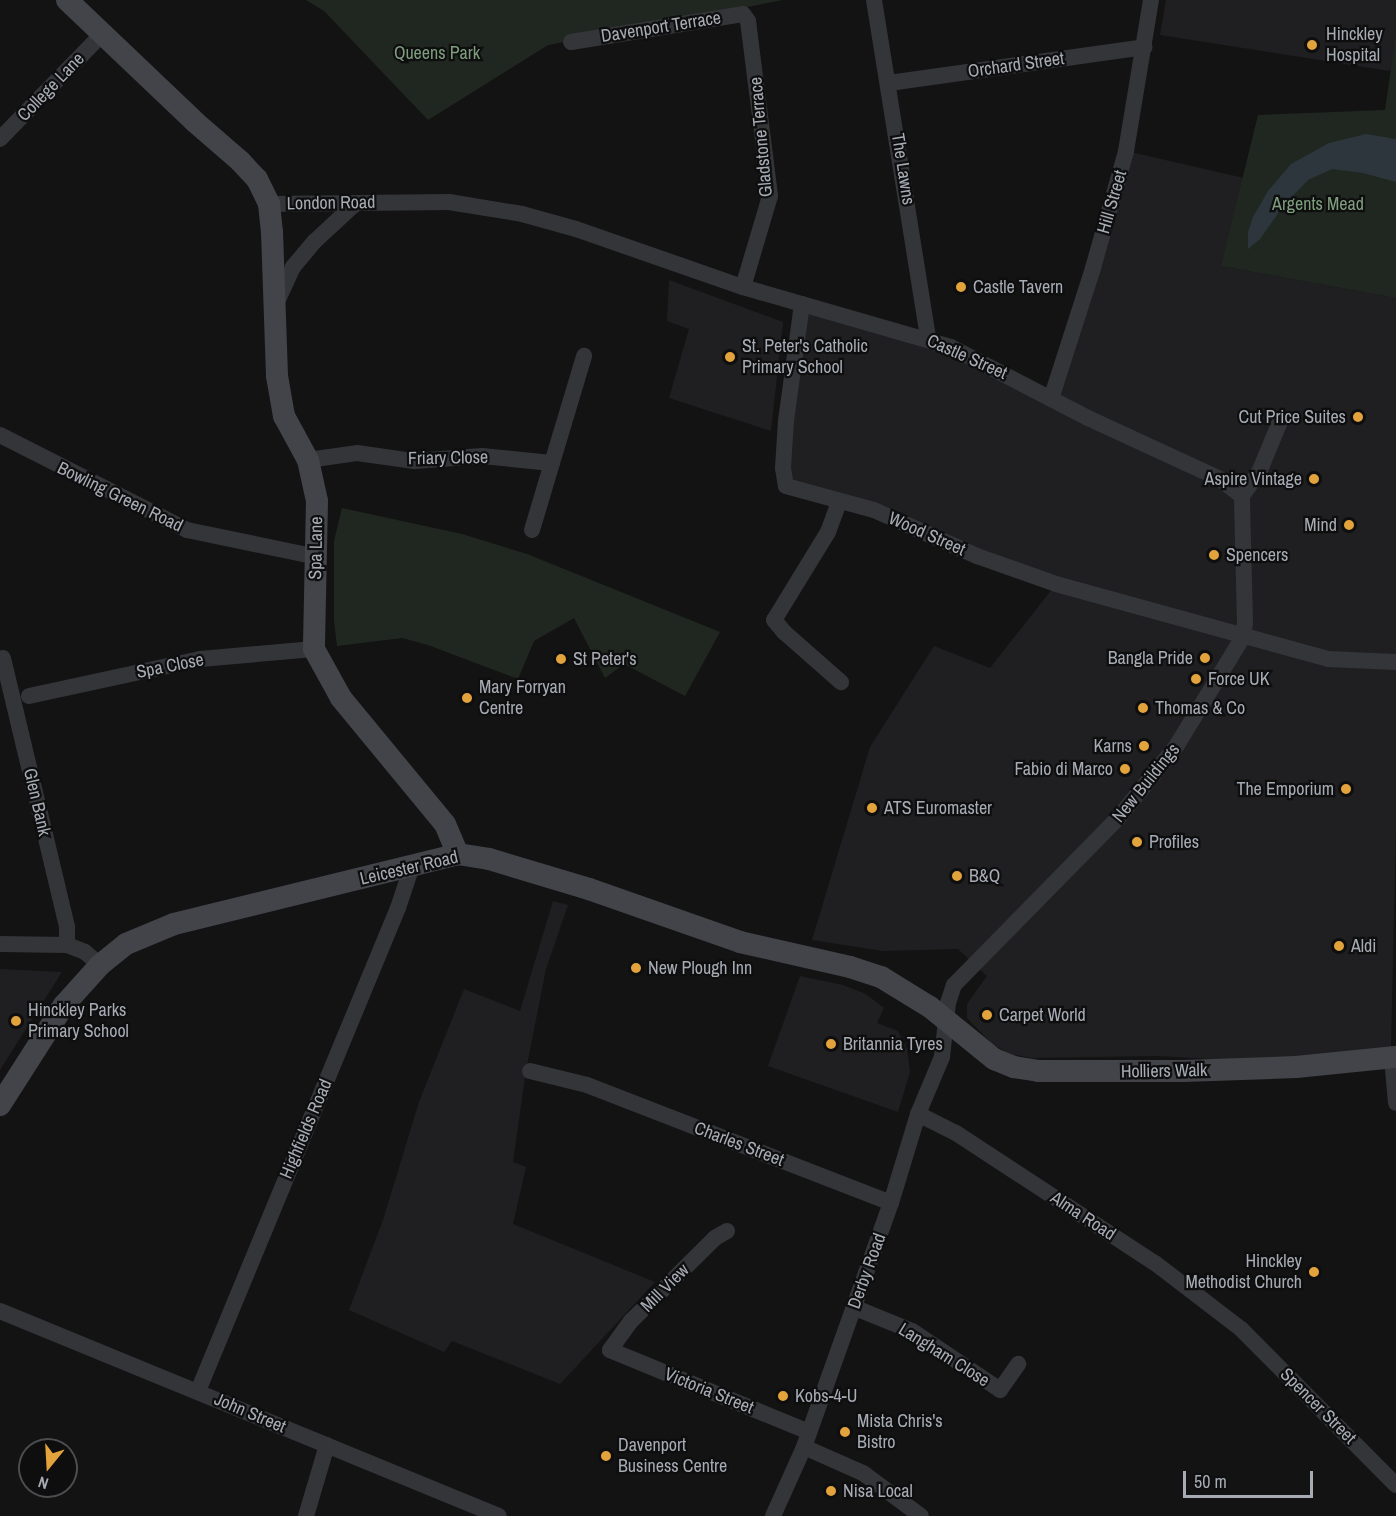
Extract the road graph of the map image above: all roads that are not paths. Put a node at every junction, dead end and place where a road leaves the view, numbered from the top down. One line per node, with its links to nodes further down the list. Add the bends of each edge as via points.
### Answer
1 (67, 0): 5 (main road, London Road)
2 (874, 0): 8 (street, The Lawns)
3 (1151, 0): 7 (street, Hill Street)
4 (748, 21): 6 (street, Davenport Terrace, via 742,14); 13 (street, Gladstone Terrace, via 770,196)
5 (102, 34): 9 (street, College Lane); 11 (main road, London Road, via 240,161 257,179)
6 (571, 42)
7 (1144, 47): 8 (street, Orchard Street); 18 (street, Hill Street, via 1126,151 1094,268)
8 (889, 83): 16 (street, The Lawns)
9 (0, 139)
10 (356, 203): 11 (street, London Road); 12 (street, London Road, via 449,202 522,214); 15 (street, via 315,240 293,267)
11 (269, 204): 15 (main road, Spa Lane)
12 (673, 262): 13 (street, Castle Street)
13 (743, 287): 14 (street, Castle Street)
14 (802, 304): 16 (street, Castle Street); 24 (street, Wood Street, via 786,421 786,486)
15 (274, 309): 21 (main road, Spa Lane, via 276,376 284,416)
16 (928, 338): 18 (street, Castle Street, via 994,367)
17 (584, 356): 22 (street)
18 (1051, 399): 23 (street, Castle Street, via 1220,479)
19 (1281, 419): 23 (street, via 1260,470)
20 (0, 435): 26 (street, Bowling Green Road, via 187,530)
21 (308, 460): 22 (street, Friary Close, via 357,453 414,461 482,456); 26 (main road, Spa Lane, via 317,501)
22 (552, 463): 25 (street)
23 (1242, 496): 27 (street, New Buildings)
24 (839, 502): 27 (street, Wood Street, via 874,510 976,556 1056,584); 31 (street, via 828,532 774,620)
25 (532, 530)
26 (317, 557): 28 (main road, Spa Lane)
27 (1243, 637): 30 (street, Wood Street, via 1328,659); 38 (street, New Buildings, via 1177,745 1119,817 954,985)
28 (314, 649): 32 (street, Spa Close, via 200,659); 33 (main road, Spa Lane, via 340,698 445,824)
29 (3, 658): 36 (street, Glen Bank, via 67,927)
30 (1396, 662)
31 (842, 682)
32 (29, 696)
33 (458, 854): 34 (main road, Leicester Road); 38 (main road, Leicester Road, via 489,859 589,889 740,942 865,971 901,987)
34 (412, 866): 37 (main road, Leicester Road, via 174,924 126,944); 51 (street, Highfields Road)
35 (0, 944): 36 (street)
36 (67, 945): 37 (street, via 85,952)
37 (100, 965): 42 (main road, Leicester Road, via 64,1005)
38 (946, 1022): 39 (main road, Holliers Walk, via 994,1059 1038,1071 1296,1067); 43 (street, Derby Road, via 942,1057)
39 (1394, 1057): 41 (street)
40 (531, 1071): 44 (street, Charles Street, via 587,1085)
41 (1396, 1103)
42 (0, 1105)
43 (918, 1114): 44 (street, Derby Road); 48 (street, Alma Road, via 956,1133 1155,1263)
44 (891, 1203): 46 (street, Derby Road)
45 (727, 1231): 49 (street, Mill View, via 715,1238 631,1322)
46 (853, 1307): 50 (street, Langham Close, via 912,1331 1000,1390); 52 (street, Derby Road)
47 (0, 1311): 51 (street, John Street)
48 (1241, 1329): 54 (street, Spencer Street)
49 (610, 1350): 52 (street, Victoria Street)
50 (1018, 1364)
51 (198, 1391): 53 (street, John Street)
52 (807, 1439): 57 (street, Derby Road); 58 (street, Victoria Street, via 863,1473)
53 (327, 1445): 55 (street); 56 (street, John Street)
54 (1396, 1485)
55 (306, 1516)
56 (499, 1516)
57 (773, 1516)
58 (921, 1516)

